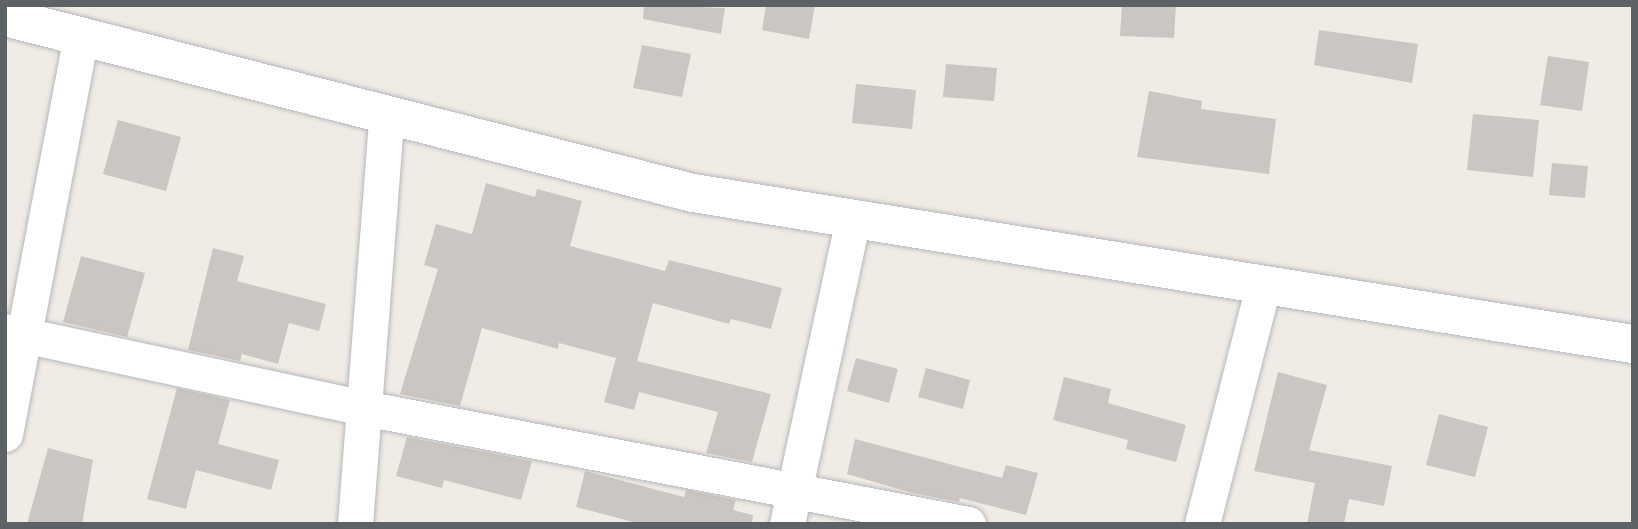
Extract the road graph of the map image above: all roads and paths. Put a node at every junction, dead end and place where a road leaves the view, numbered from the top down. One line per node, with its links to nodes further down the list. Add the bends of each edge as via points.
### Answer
1 (5, 17): 2 (main road)
2 (82, 37): 3 (main road); 6 (street)
3 (386, 117): 4 (main road, via 693,193); 8 (street)
4 (853, 220): 5 (main road); 10 (street)
5 (1263, 286): 7 (main road); 13 (street)
6 (15, 333): 8 (street); 9 (street)
7 (1633, 344)
8 (364, 408): 10 (street); 11 (street)
9 (5, 433)
10 (790, 508): 12 (street)
11 (355, 524)
12 (968, 524)
13 (1202, 524)

